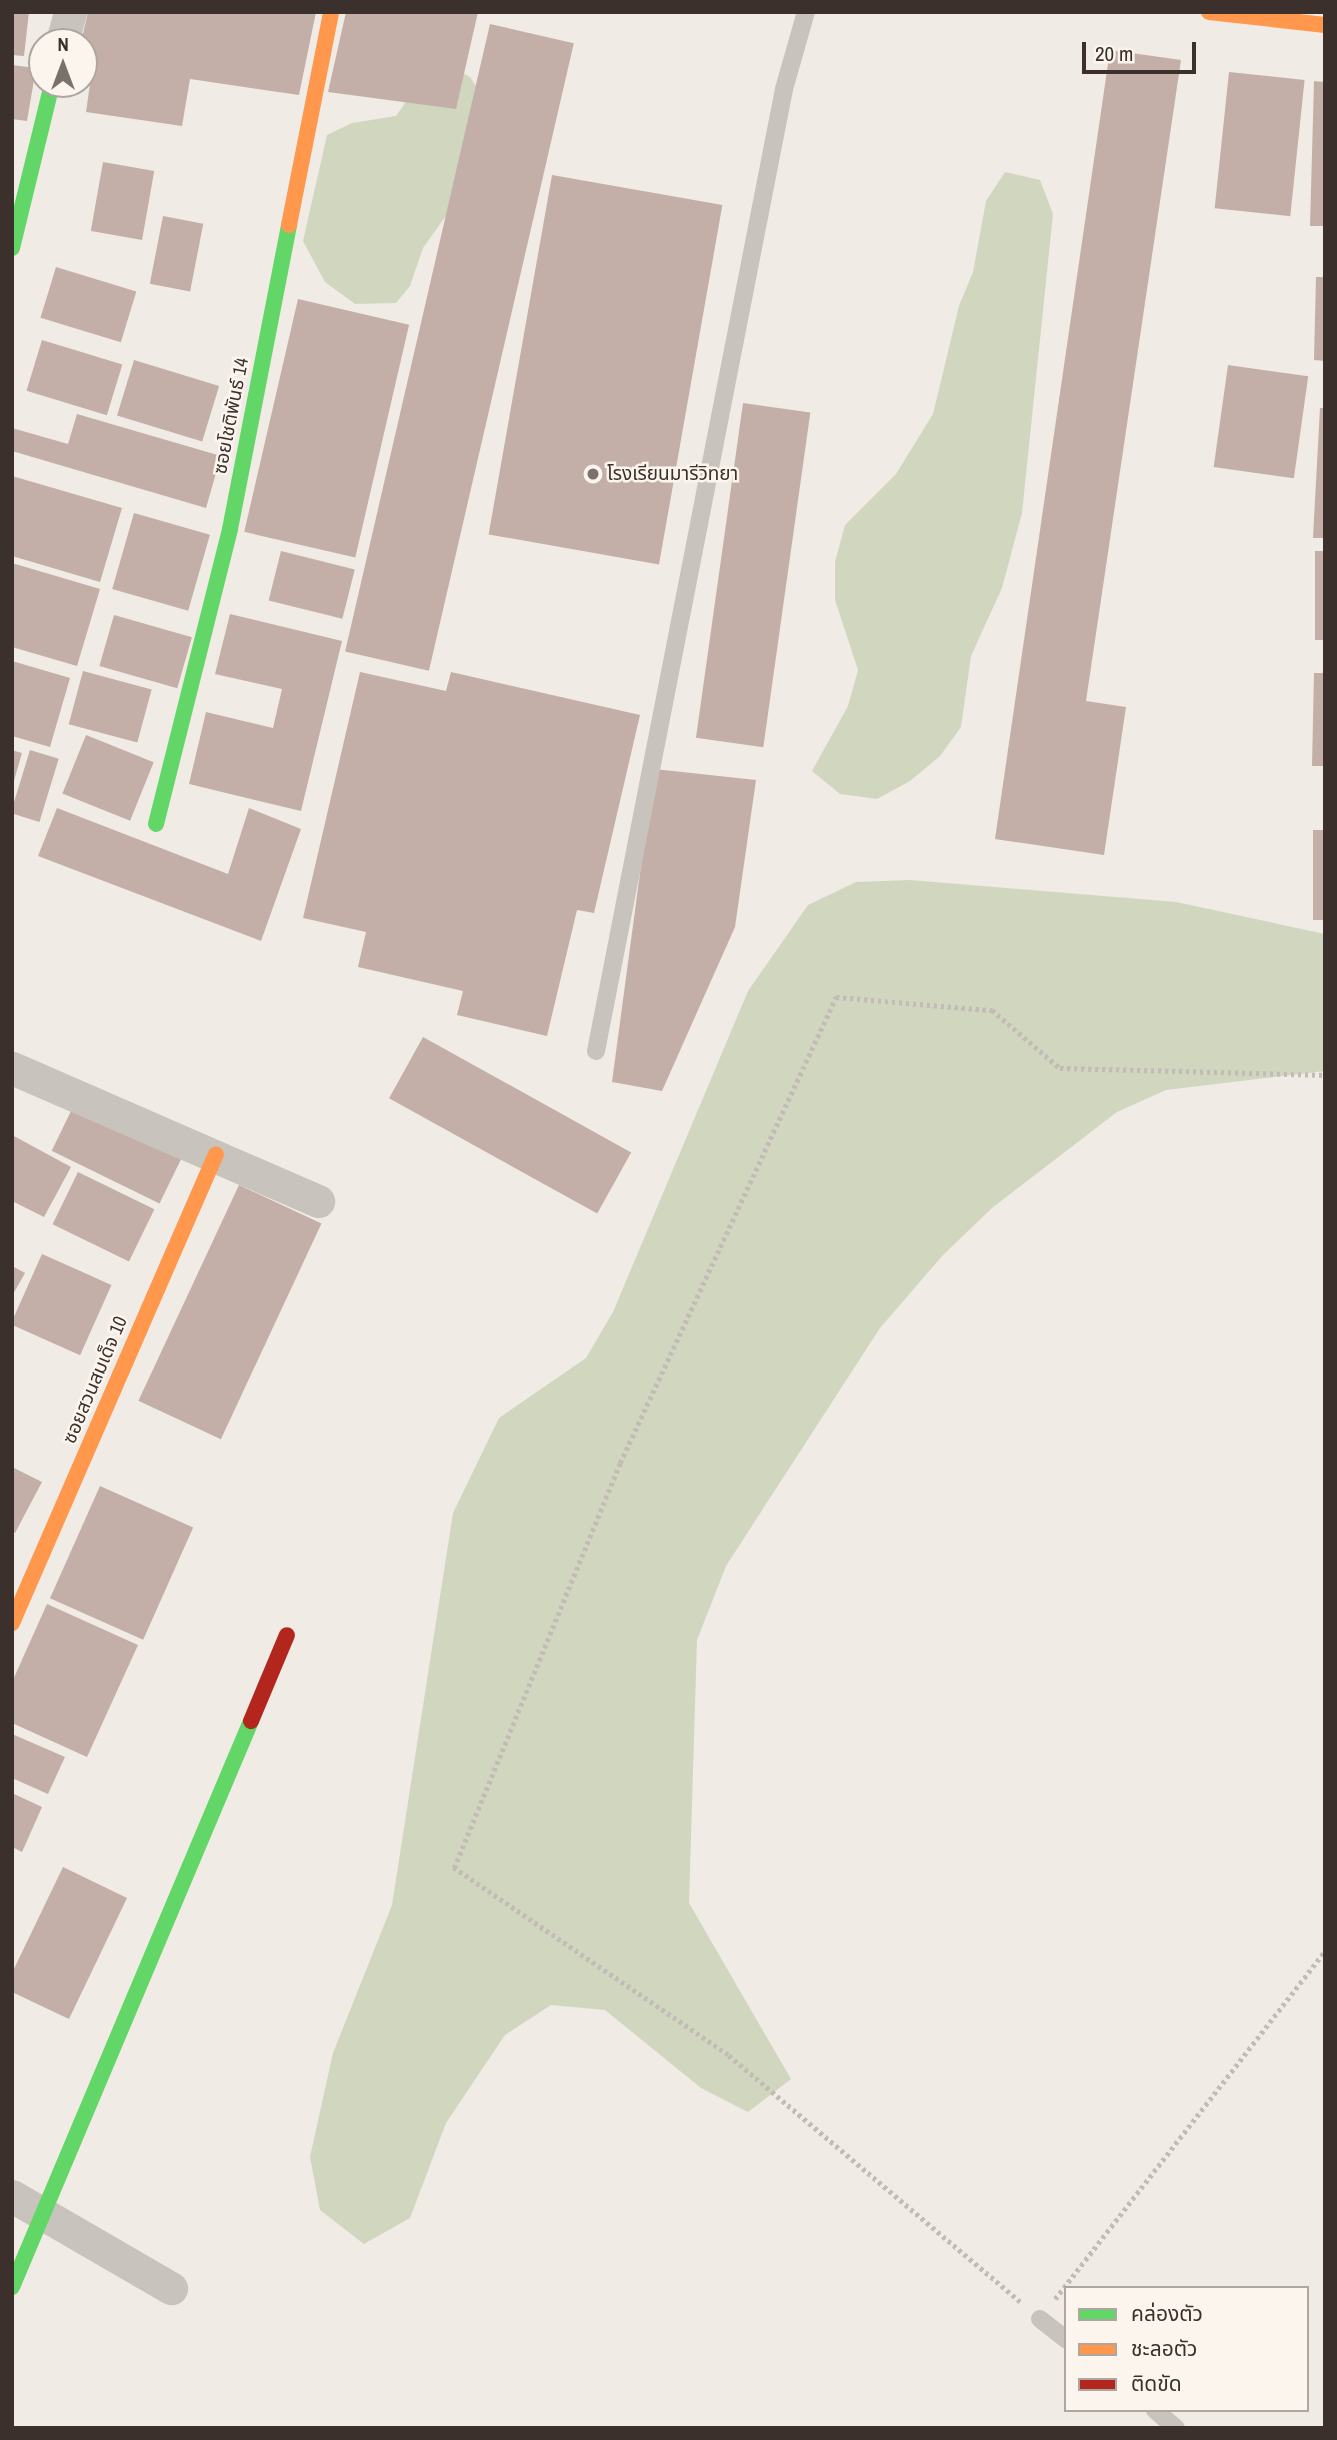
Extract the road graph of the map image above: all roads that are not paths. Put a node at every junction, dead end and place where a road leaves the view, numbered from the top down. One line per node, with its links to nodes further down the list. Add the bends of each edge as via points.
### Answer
1 (331, 12): 7 (street, ซอยโชติพันธ์ 14, via 230,529)
2 (806, 12): 8 (lane, via 784,89)
3 (1209, 12): 4 (street)
4 (1325, 25)
5 (49, 98): 6 (street)
6 (12, 248)
7 (156, 824)
8 (596, 1051)
9 (12, 1068): 10 (street)
10 (216, 1154): 11 (street); 12 (street, ซอยสวนสมเด็จ 10)
11 (318, 1201)
12 (12, 1623)
13 (288, 1634): 15 (street)
14 (12, 2196): 15 (street)
15 (42, 2213): 16 (street); 17 (street)
16 (12, 2287)
17 (171, 2288)
18 (1040, 2319): 19 (lane)
19 (1064, 2337)
20 (1157, 2412): 21 (lane)
21 (1177, 2428)

